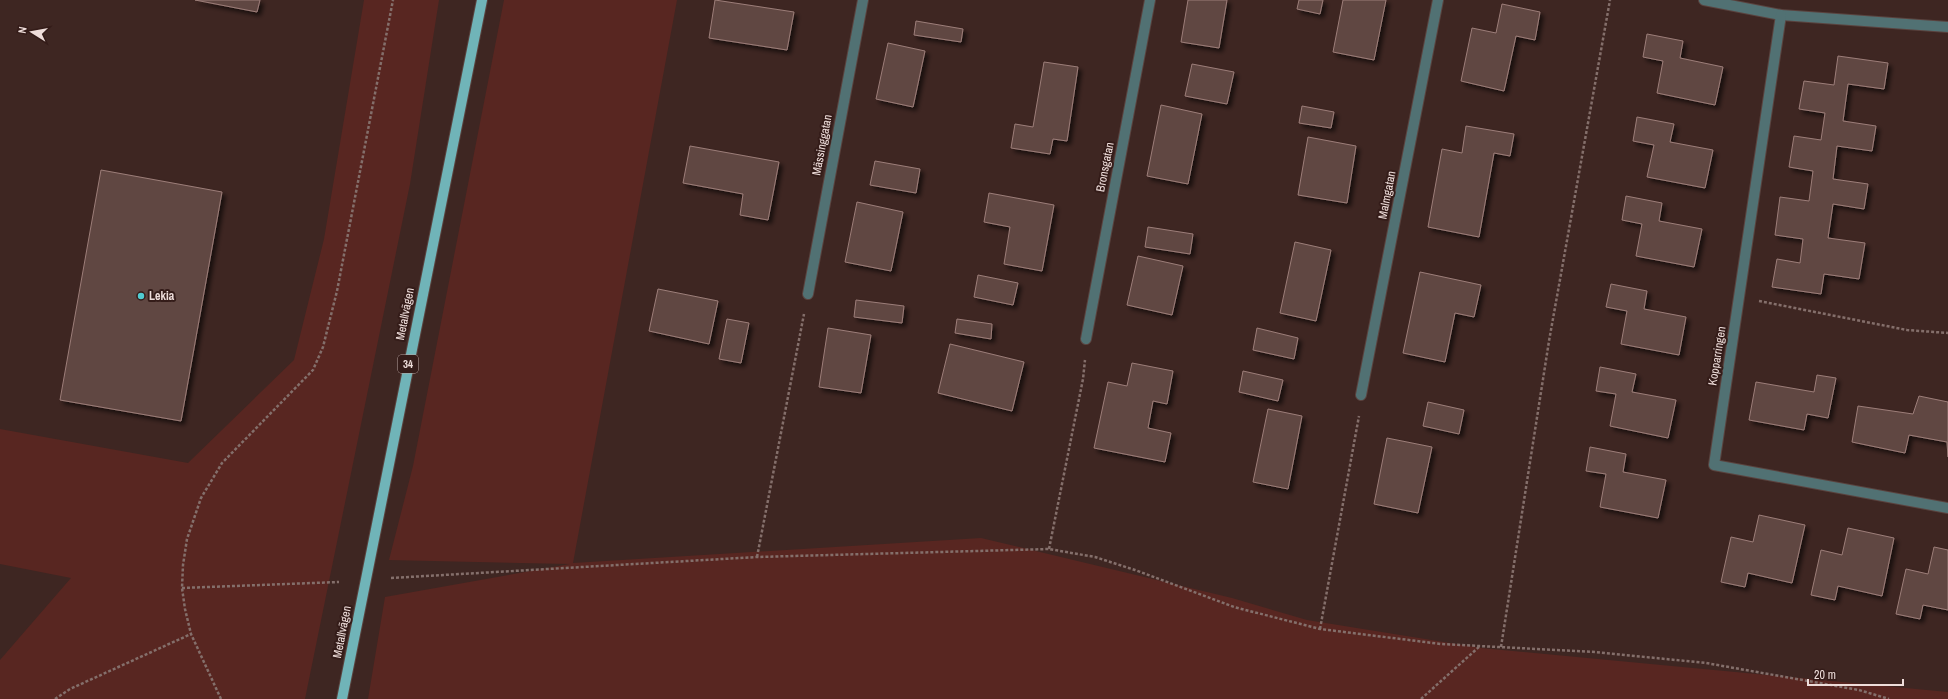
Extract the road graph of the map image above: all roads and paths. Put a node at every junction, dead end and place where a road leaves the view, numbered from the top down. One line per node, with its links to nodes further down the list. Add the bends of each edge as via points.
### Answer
1 (393, 0): 22 (path, via 337,291 323,347 313,370 222,463 201,498 187,539)
2 (476, 0): 11 (main road, Metallvägen / 34)
3 (482, 0): 11 (main road, Metallvägen / 34)
4 (863, 0): 12 (street, Mässinggatan)
5 (1150, 0): 15 (street, Bronsgatan)
6 (1438, 0): 16 (street, Malmgatan)
7 (1610, 0): 26 (path, via 1549,341)
8 (1704, 0): 9 (street)
9 (1781, 16): 10 (street); 13 (street, Kopparringen)
10 (1948, 26)
11 (475, 29): 29 (main road, Metallvägen / 34)
12 (808, 294): 19 (path)
13 (1740, 297): 14 (path, via 1906,330); 17 (street, Kopparringen, via 1714,465)
14 (1948, 333)
15 (1086, 339): 18 (path, via 1083,379)
16 (1361, 395): 23 (path)
17 (1948, 508)
18 (1049, 549): 19 (path); 23 (path, via 1095,557 1234,607)
19 (757, 557): 20 (path)
20 (391, 578)
21 (339, 582): 22 (path)
22 (182, 588): 24 (path)
23 (1320, 629): 25 (path, via 1441,644)
24 (191, 634): 27 (path, via 70,689); 28 (path)
25 (1481, 646): 26 (path); 30 (path)
26 (1500, 647): 31 (path, via 1595,652 1706,663 1859,690)
27 (55, 699)
28 (221, 699)
29 (342, 699)
30 (1421, 699)
31 (1889, 699)

